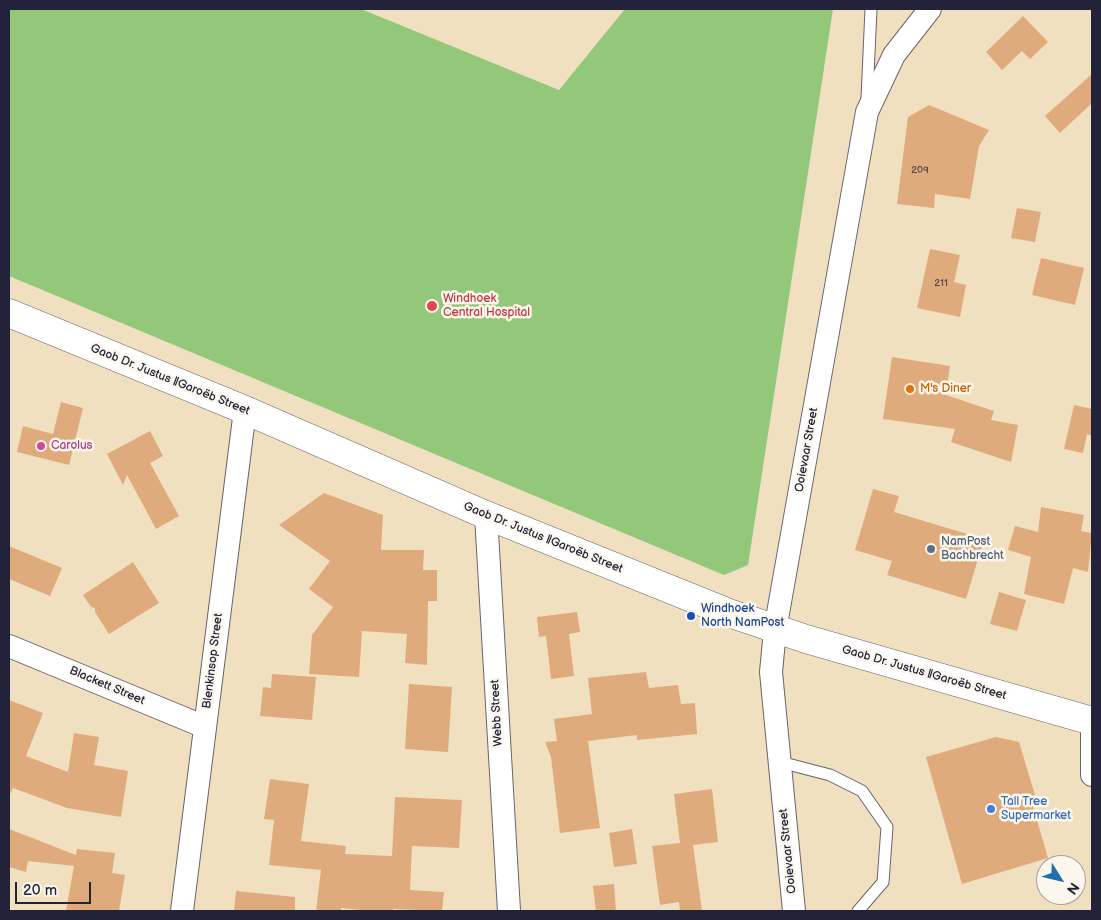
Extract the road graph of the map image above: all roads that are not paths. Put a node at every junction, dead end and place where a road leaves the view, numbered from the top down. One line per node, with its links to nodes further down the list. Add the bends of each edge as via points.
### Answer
1 (871, 9): 3 (lane)
2 (930, 9): 3 (street, Ooievaar Street, via 894,55)
3 (867, 112): 7 (street, Ooievaar Street)
4 (9, 313): 5 (street, Gaob Dr. Justus ǁGaroëb Street)
5 (245, 410): 6 (street, Gaob Dr. Justus ǁGaroëb Street); 10 (street, Blenkinsop Street)
6 (486, 516): 7 (street, Gaob Dr. Justus ǁGaroëb Street); 15 (street, Webb Street)
7 (775, 630): 9 (street, Gaob Dr. Justus ǁGaroëb Street); 12 (street, Ooievaar Street, via 771,672)
8 (9, 646): 10 (street, Blackett Street)
9 (1092, 721)
10 (204, 727): 14 (street, Blenkinsop Street)
11 (1092, 732): 13 (street)
12 (780, 762): 16 (street, Ooievaar Street); 17 (lane, via 830,776 862,791 887,827 883,882)
13 (1092, 775)
14 (182, 911)
15 (509, 911)
16 (794, 911)
17 (858, 911)

